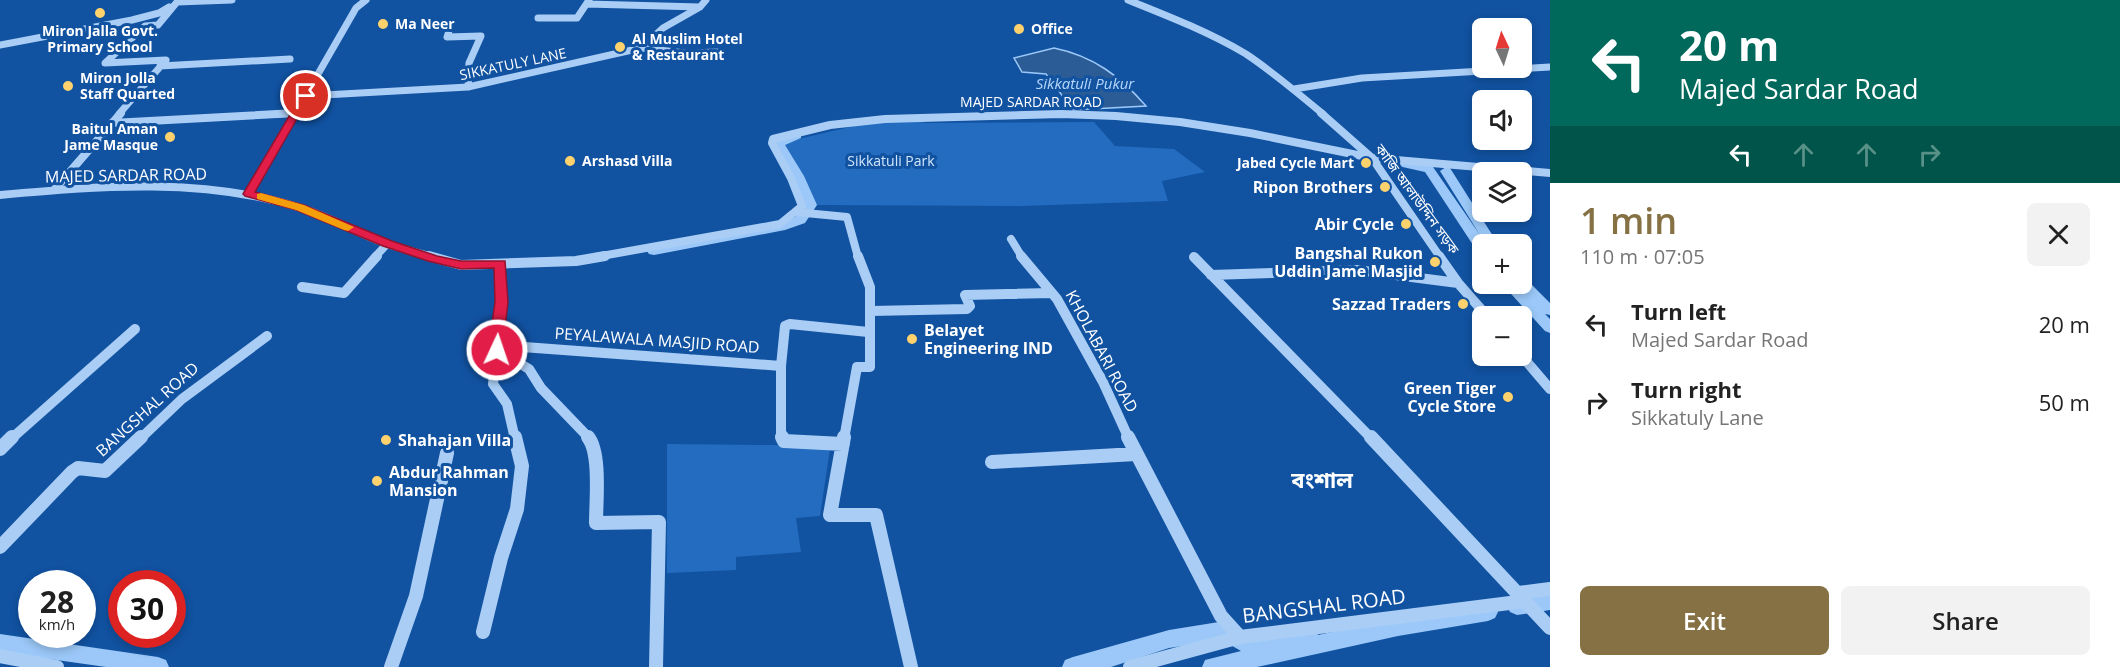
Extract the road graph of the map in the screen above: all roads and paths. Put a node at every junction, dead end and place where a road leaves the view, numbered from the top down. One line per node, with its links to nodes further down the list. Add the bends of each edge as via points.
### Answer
1 (232, 0): 5 (street)
2 (366, 0): 18 (street, via 356,8)
3 (706, 0): 7 (street, SIKKATULY LANE)
4 (1128, 0): 17 (street, কাজি আলাউদ্দিন সড়ক, via 1245,54)
5 (178, 1): 10 (street, via 159,13 132,20); 14 (street, via 158,25 145,26 105,63 166,60)
6 (588, 2): 7 (street); 8 (street, via 577,18)
7 (700, 7): 11 (street, SIKKATULY LANE, via 663,28)
8 (538, 18)
9 (449, 31): 16 (street, via 447,37 481,36 469,63)
10 (0, 45)
11 (641, 48): 12 (street); 16 (street, SIKKATULY LANE)
12 (722, 52)
13 (290, 59): 14 (street)
14 (160, 66): 20 (street)
15 (1550, 67): 17 (street, via 1362,78)
16 (468, 87): 18 (street, SIKKATULY LANE)
17 (1294, 89): 21 (street, কাজি আলাউদ্দিন সড়ক)
18 (306, 96): 19 (street)
19 (296, 113): 20 (street); 24 (street)
20 (112, 123): 23 (street)
21 (1372, 158): 22 (street); 26 (street, MAJED SARDAR ROAD, via 1250,133 1116,116 885,118 773,139 802,206); 32 (street, কাজি আলাউদ্দিন সড়ক)
22 (1550, 173)
23 (54, 190): 24 (street, MAJED SARDAR ROAD, via 170,187); 25 (street, MAJED SARDAR ROAD)
24 (249, 194): 28 (street, MAJED SARDAR ROAD, via 300,208)
25 (0, 195)
26 (795, 212): 30 (street, MAJED SARDAR ROAD, via 780,224 576,261); 36 (street, via 847,217 870,287)
27 (1011, 239): 34 (street, KHOLABARI ROAD, via 1025,263)
28 (387, 244): 30 (street, MAJED SARDAR ROAD, via 461,265); 33 (street, via 344,293)
29 (1194, 257): 31 (street)
30 (500, 264): 40 (street, via 502,302)
31 (1211, 275): 32 (street, via 1357,270); 51 (street, via 1317,380)
32 (1458, 283): 35 (street, কাজি আলাউদ্দিন সড়ক)
33 (302, 287)
34 (1052, 293): 36 (street, via 965,295 970,306 967,309); 47 (street, KHOLABARI ROAD, via 1103,382)
35 (1478, 306)
36 (871, 311): 38 (street)
37 (135, 329): 45 (street)
38 (868, 332): 41 (street, PEYALAWALA MASJID ROAD, via 799,323 785,326); 44 (street, via 870,367 857,367)
39 (267, 336): 49 (street, BANGSHAL ROAD, via 182,399 105,471 78,468 72,472)
40 (497, 348): 41 (street, PEYALAWALA MASJID ROAD); 53 (street, via 493,384 507,404 522,466 517,509); 58 (street, via 531,369 541,388 591,440 596,464 596,523 659,522)
41 (781, 366): 44 (street, PEYALAWALA MASJID ROAD, via 784,441)
42 (1530, 366): 43 (street)
43 (1550, 389)
44 (843, 444): 59 (street, via 830,515 876,514)
45 (0, 449)
46 (447, 453): 57 (street, via 416,596)
47 (1136, 454): 48 (street); 54 (street, KHOLABARI ROAD, via 1221,616)
48 (992, 462)
49 (0, 546)
50 (1550, 589): 51 (street, BANGSHAL ROAD)
51 (1522, 597): 52 (street); 54 (street, BANGSHAL ROAD)
52 (1550, 628)
53 (483, 632)
54 (1239, 637): 60 (street, BANGSHAL ROAD)
55 (0, 656): 56 (street)
56 (57, 667)
57 (391, 667)
58 (656, 667)
59 (911, 667)
60 (1130, 667)

